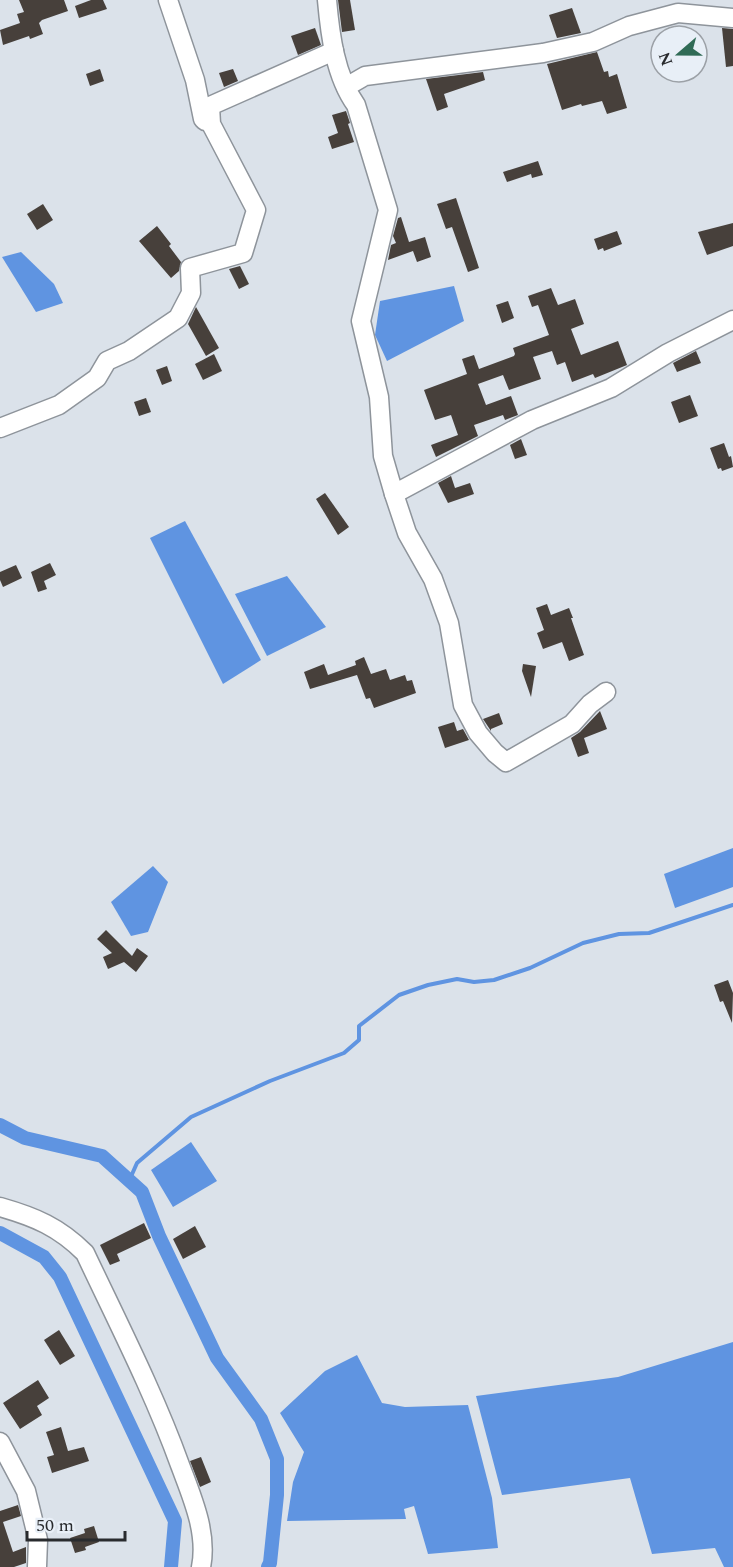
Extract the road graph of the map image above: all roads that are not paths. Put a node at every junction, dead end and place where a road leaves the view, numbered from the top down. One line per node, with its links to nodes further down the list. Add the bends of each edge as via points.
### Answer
1 (168, 0): 6 (street, via 195,80 203,119)
2 (327, 0): 4 (street)
3 (733, 18): 5 (street, via 678,13 628,26 593,42 365,76)
4 (334, 51): 5 (street); 6 (street, via 210,106)
5 (346, 87): 9 (street, via 356,105 388,210 361,321 379,397 383,456)
6 (211, 124): 8 (street, via 256,210 243,253 190,268 191,293 178,318 129,351 106,361 97,378 59,405)
7 (733, 320): 9 (street, via 611,388 532,420)
8 (0, 428)
9 (394, 494): 10 (street, via 449,623 463,705 478,733 495,753 506,762 572,724)
10 (606, 692)
11 (0, 1207): 14 (street, via 32,1216 72,1240 85,1253 168,1433 192,1496 201,1532)
12 (0, 1442): 13 (street, via 26,1491 38,1540)
13 (37, 1567)
14 (201, 1567)

